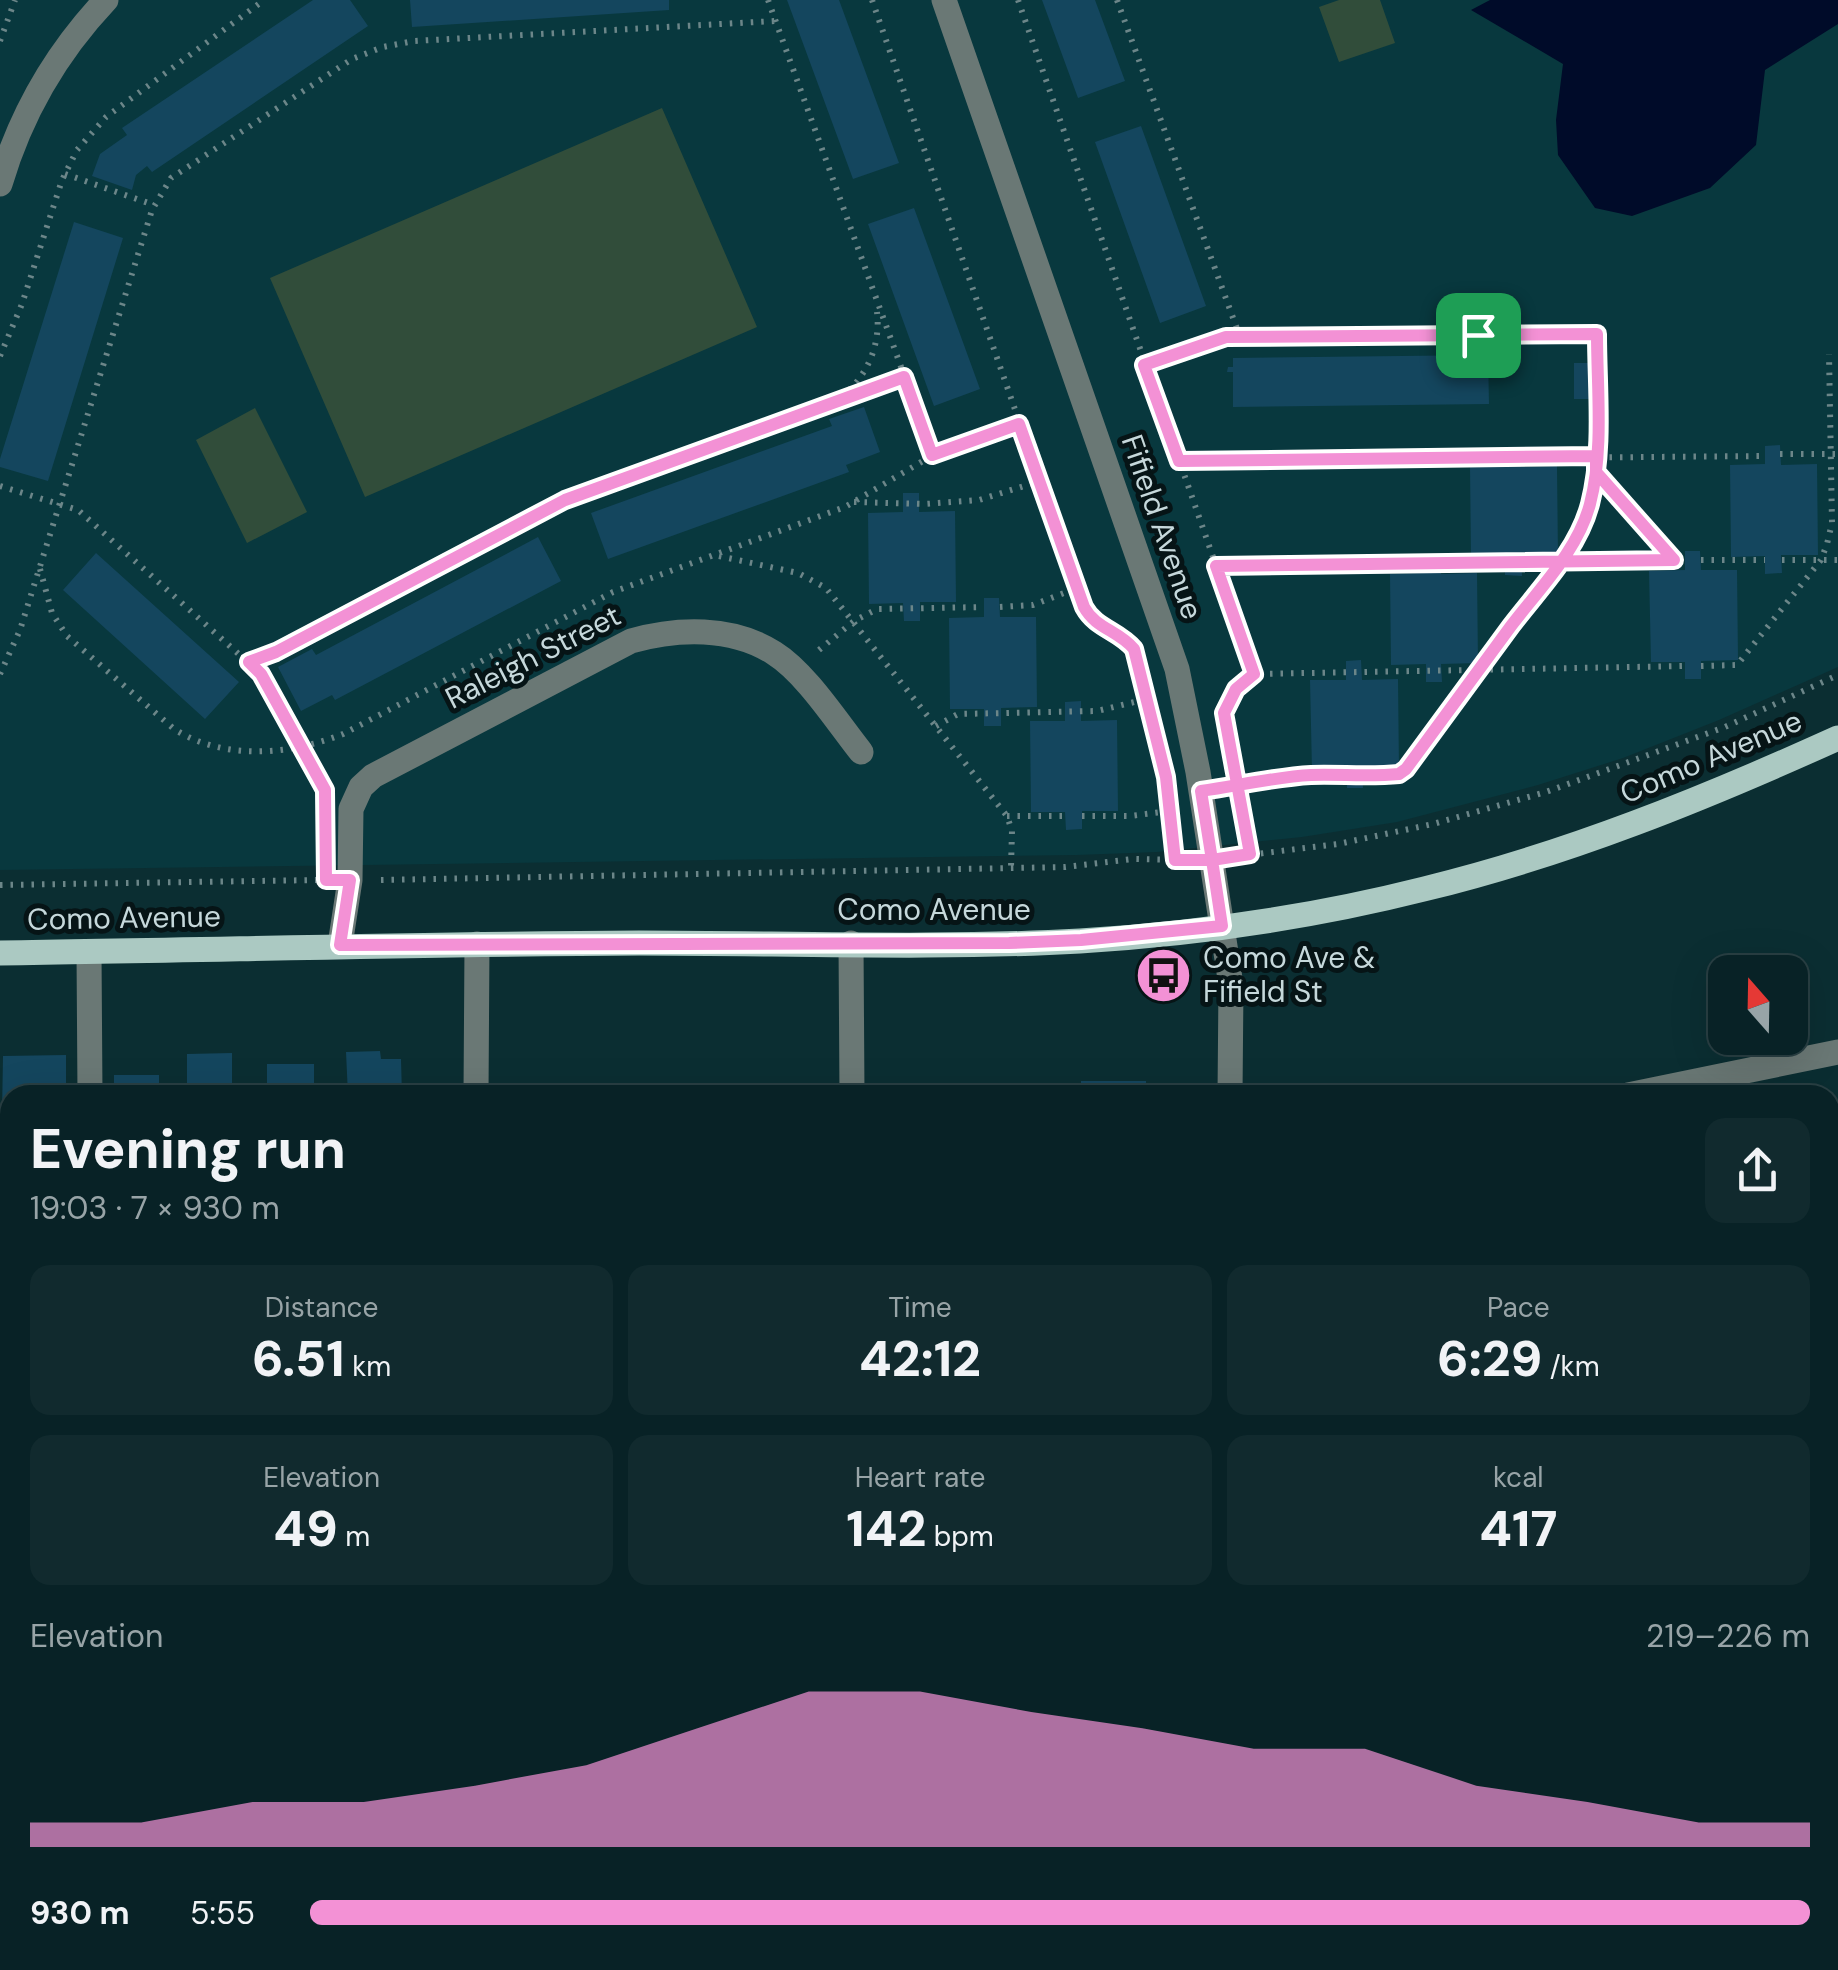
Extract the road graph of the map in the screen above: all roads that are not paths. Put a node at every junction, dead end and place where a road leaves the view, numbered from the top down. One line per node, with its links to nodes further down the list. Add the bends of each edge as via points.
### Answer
1 (106, 0): 3 (street, via 41,83)
2 (944, 0): 6 (street, Fifield Avenue, via 1177,669)
3 (0, 184)
4 (1838, 738): 6 (main road, Como Avenue, via 1640,823 1514,865 1360,903)
5 (861, 752): 9 (street, Raleigh Street, via 795,670 756,644 712,632 669,631 612,649 361,787 351,809)
6 (1222, 926): 7 (main road, Como Avenue, via 1081,940); 16 (street, Fifield Avenue, via 1231,985)
7 (851, 943): 8 (main road, Como Avenue); 15 (street)
8 (477, 944): 9 (main road, Como Avenue); 14 (street)
9 (340, 945): 10 (main road, Como Avenue)
10 (89, 952): 11 (main road, Como Avenue); 13 (street)
11 (0, 953)
12 (1838, 1052): 17 (street)
13 (90, 1085)
14 (476, 1085)
15 (852, 1085)
16 (1230, 1085)
17 (1677, 1085)

